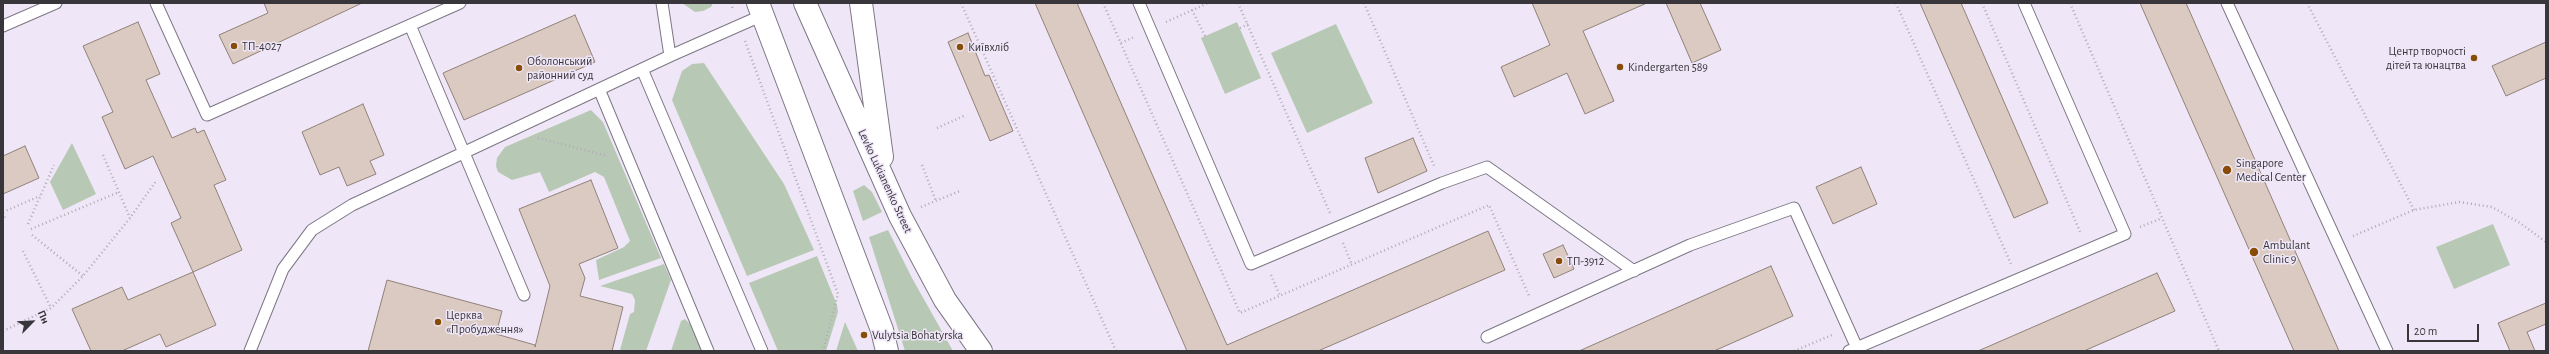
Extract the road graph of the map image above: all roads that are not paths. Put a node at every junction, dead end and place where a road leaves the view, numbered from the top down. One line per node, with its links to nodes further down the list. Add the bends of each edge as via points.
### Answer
1 (56, 3): 12 (lane)
2 (156, 3): 11 (lane, via 207,115)
3 (460, 3): 11 (lane)
4 (662, 3): 13 (lane)
5 (805, 3): 17 (main road, Levko Lukianenko Street)
6 (861, 3): 17 (main road)
7 (1139, 3): 18 (lane, via 1251,264 1487,166)
8 (2024, 3): 21 (lane, via 2125,234)
9 (2227, 3): 27 (lane)
10 (760, 9): 13 (lane, via 739,26); 25 (main road, via 879,323)
11 (410, 25): 16 (lane)
12 (3, 26)
13 (670, 56): 14 (lane)
14 (642, 68): 15 (lane); 24 (lane)
15 (598, 89): 16 (lane); 23 (lane)
16 (464, 152): 19 (lane); 22 (lane, via 352,205 312,230 284,269)
17 (885, 182): 26 (main road, Levko Lukianenko Street, via 900,216 945,300)
18 (1634, 271): 20 (lane); 21 (lane, via 1690,246 1794,208 1848,328)
19 (524, 295)
20 (1487, 337)
21 (1853, 349)
22 (250, 351)
23 (708, 351)
24 (762, 351)
25 (887, 351)
26 (981, 351)
27 (2387, 351)

